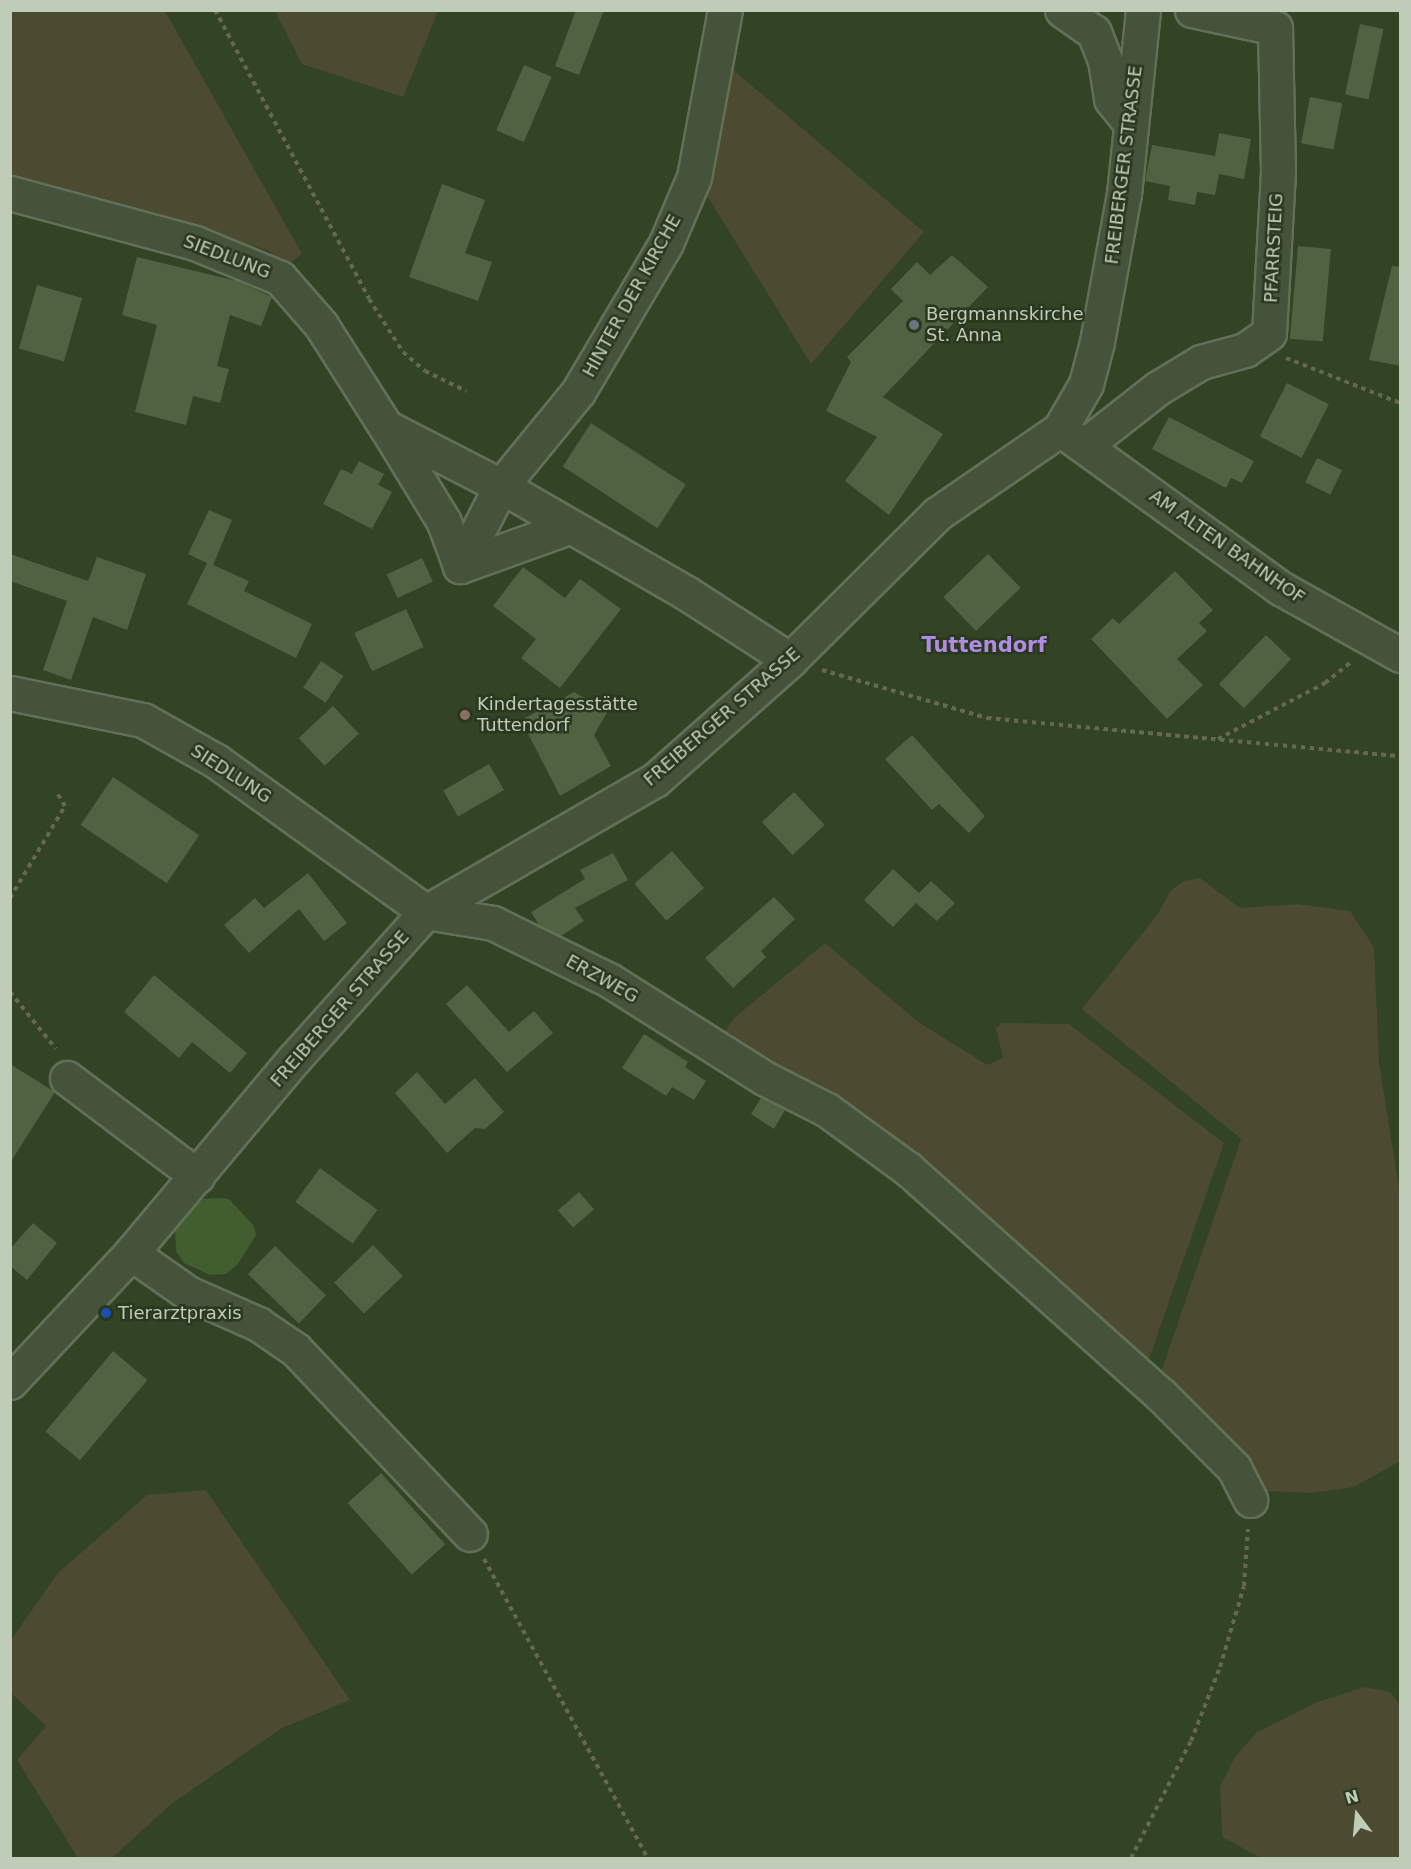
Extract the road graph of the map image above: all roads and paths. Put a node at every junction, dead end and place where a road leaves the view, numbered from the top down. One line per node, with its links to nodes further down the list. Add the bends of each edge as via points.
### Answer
1 (215, 10): 9 (path, via 369,300 403,352 425,371)
2 (725, 10): 13 (street, HINTER DER KIRCHE, via 694,177 666,243 578,392)
3 (1062, 10): 6 (street, via 1094,32 1105,60 1112,99)
4 (1143, 10): 6 (street, FREIBERGER STRASSE)
5 (1192, 10): 8 (street, PFARRSTEIG, via 1275,28 1278,171 1269,333)
6 (1131, 124): 12 (street, FREIBERGER STRASSE, via 1124,194 1097,342)
7 (10, 193): 11 (street, SIEDLUNG, via 195,243 280,278 321,325)
8 (1256, 343): 10 (path, via 1293,362); 12 (street, via 1202,362)
9 (466, 391)
10 (1401, 403)
11 (386, 427): 13 (street); 15 (street, SIEDLUNG, via 444,522)
12 (1072, 437): 16 (street, AM ALTEN BAHNHOF, via 1282,589); 18 (street, FREIBERGER STRASSE, via 937,514)
13 (501, 486): 14 (street); 15 (street)
14 (569, 526): 15 (street); 18 (street, via 688,594)
15 (460, 566)
16 (1371, 639): 17 (street, AM ALTEN BAHNHOF); 20 (path, via 1347,667 1325,683)
17 (1401, 655)
18 (790, 660): 20 (path, via 987,718); 24 (street, FREIBERGER STRASSE, via 655,780)
19 (10, 693): 24 (street, SIEDLUNG, via 143,720 216,761)
20 (1218, 740): 21 (path)
21 (1401, 756)
22 (56, 791): 23 (path, via 65,806)
23 (10, 898)
24 (426, 912): 27 (street, FREIBERGER STRASSE, via 294,1059); 30 (street, ERZWEG, via 493,923 609,980 764,1078 826,1110 908,1169 1208,1440 1234,1468)
25 (10, 992): 26 (path, via 56,1050)
26 (68, 1078): 27 (street)
27 (197, 1176): 28 (street, FREIBERGER STRASSE)
28 (131, 1253): 29 (street, FREIBERGER STRASSE); 31 (street, via 188,1293 258,1324 296,1350)
29 (10, 1382)
30 (1250, 1500): 33 (path, via 1244,1586 1220,1667 1191,1741)
31 (470, 1534): 32 (path)
32 (648, 1858)
33 (1131, 1858)

